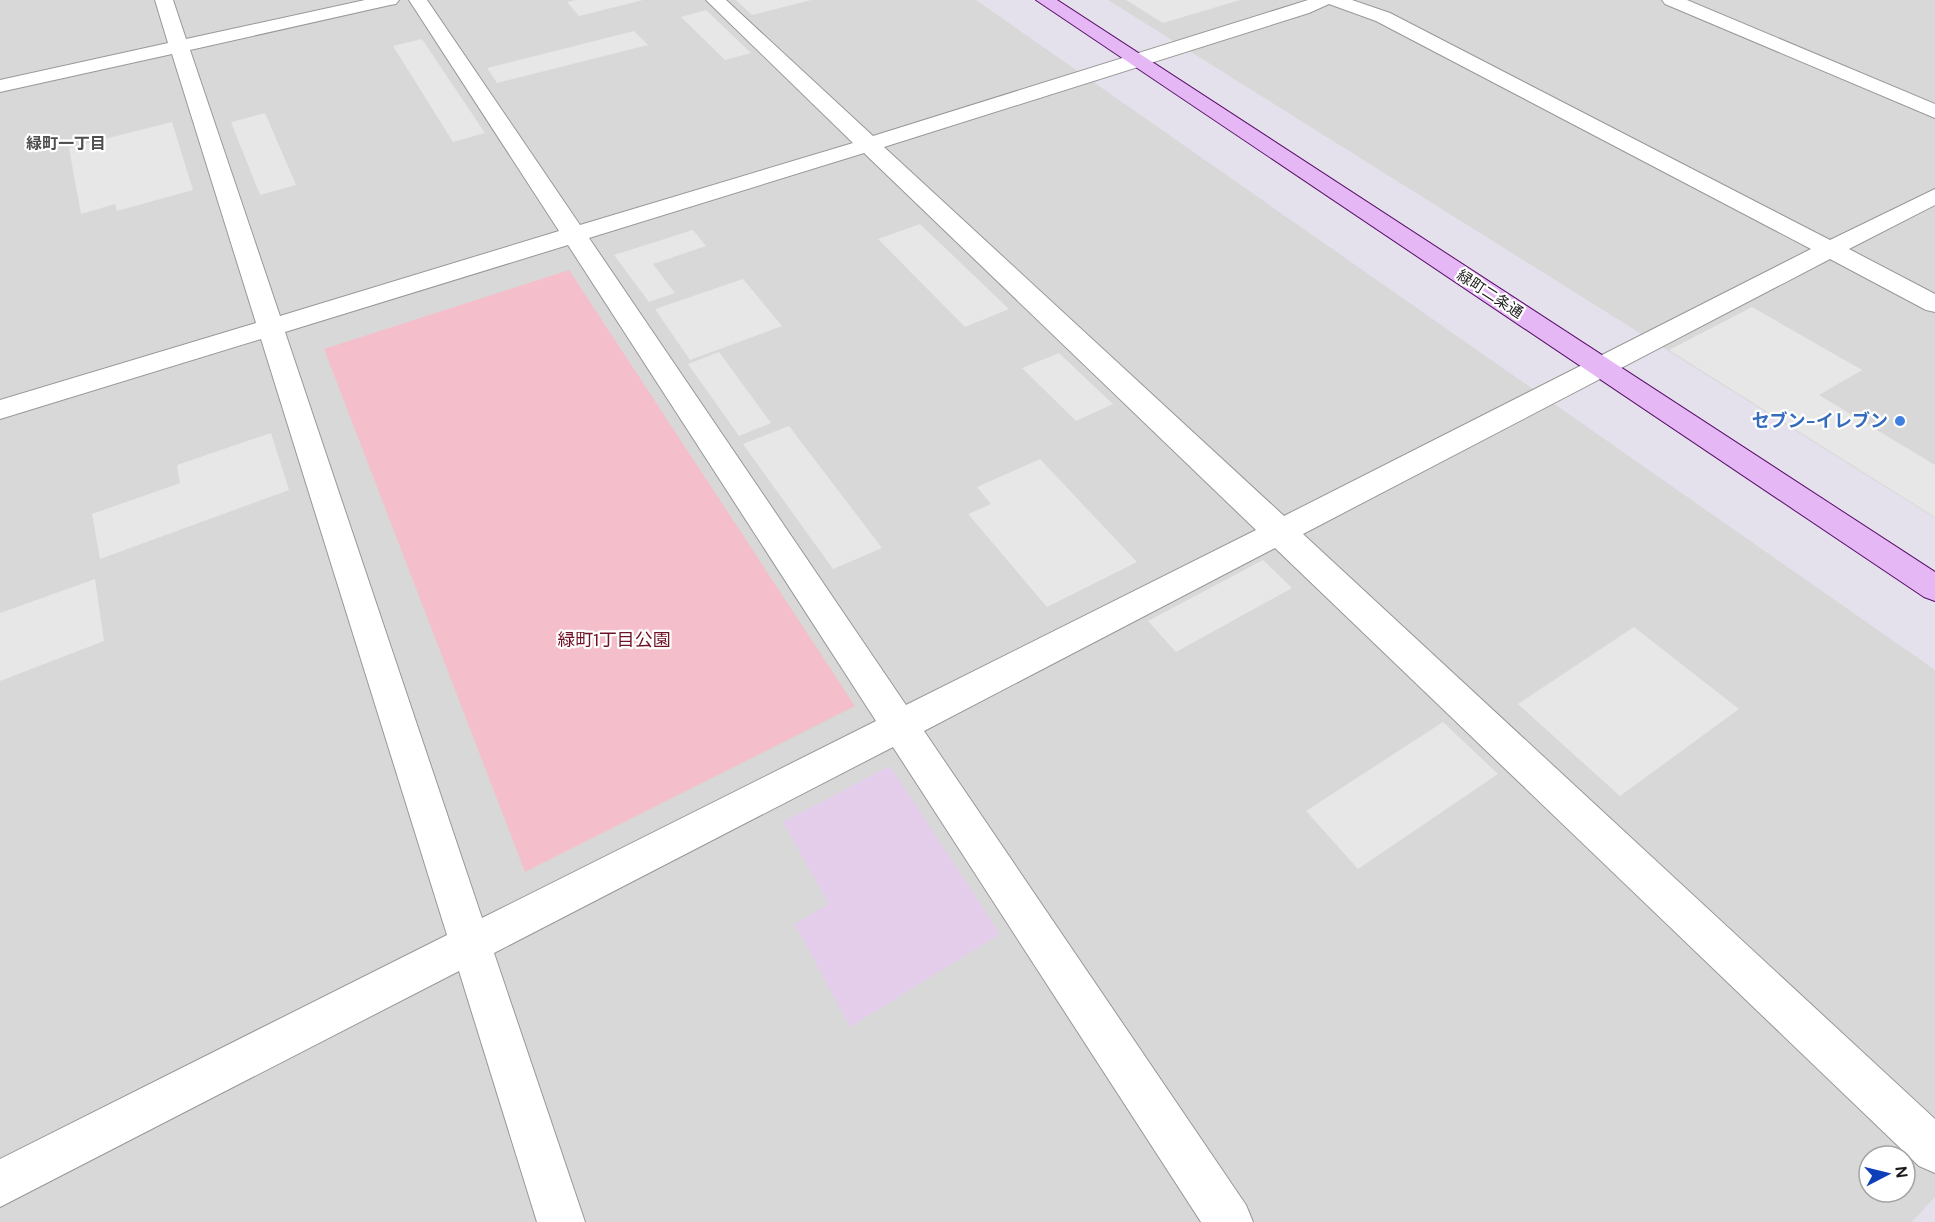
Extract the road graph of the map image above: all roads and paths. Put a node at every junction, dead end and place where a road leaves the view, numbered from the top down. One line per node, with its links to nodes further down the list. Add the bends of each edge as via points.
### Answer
1 (164, 0): 9 (street)
2 (390, 0): 9 (street)
3 (418, 0): 15 (street)
4 (714, 0): 13 (street)
5 (1045, 0): 10 (street, 緑町二条通)
6 (1324, 0): 10 (street)
7 (1334, 0): 16 (street, via 1383,17)
8 (1671, 0): 12 (street)
9 (179, 46): 11 (street); 18 (street)
10 (1137, 60): 13 (street); 19 (street, 緑町二条通)
11 (0, 86)
12 (1935, 112)
13 (868, 145): 15 (street); 21 (street)
14 (1935, 196): 16 (street)
15 (574, 235): 18 (street); 23 (street)
16 (1829, 249): 17 (street); 19 (street)
17 (1935, 304)
18 (270, 327): 20 (street); 24 (street)
19 (1602, 368): 21 (street); 22 (street, 緑町二条通)
20 (0, 410)
21 (1279, 533): 23 (street); 25 (street)
22 (1935, 588)
23 (900, 726): 24 (street); 28 (street)
24 (470, 945): 26 (street); 27 (street)
25 (1935, 1150)
26 (0, 1184)
27 (561, 1222)
28 (1228, 1222)

